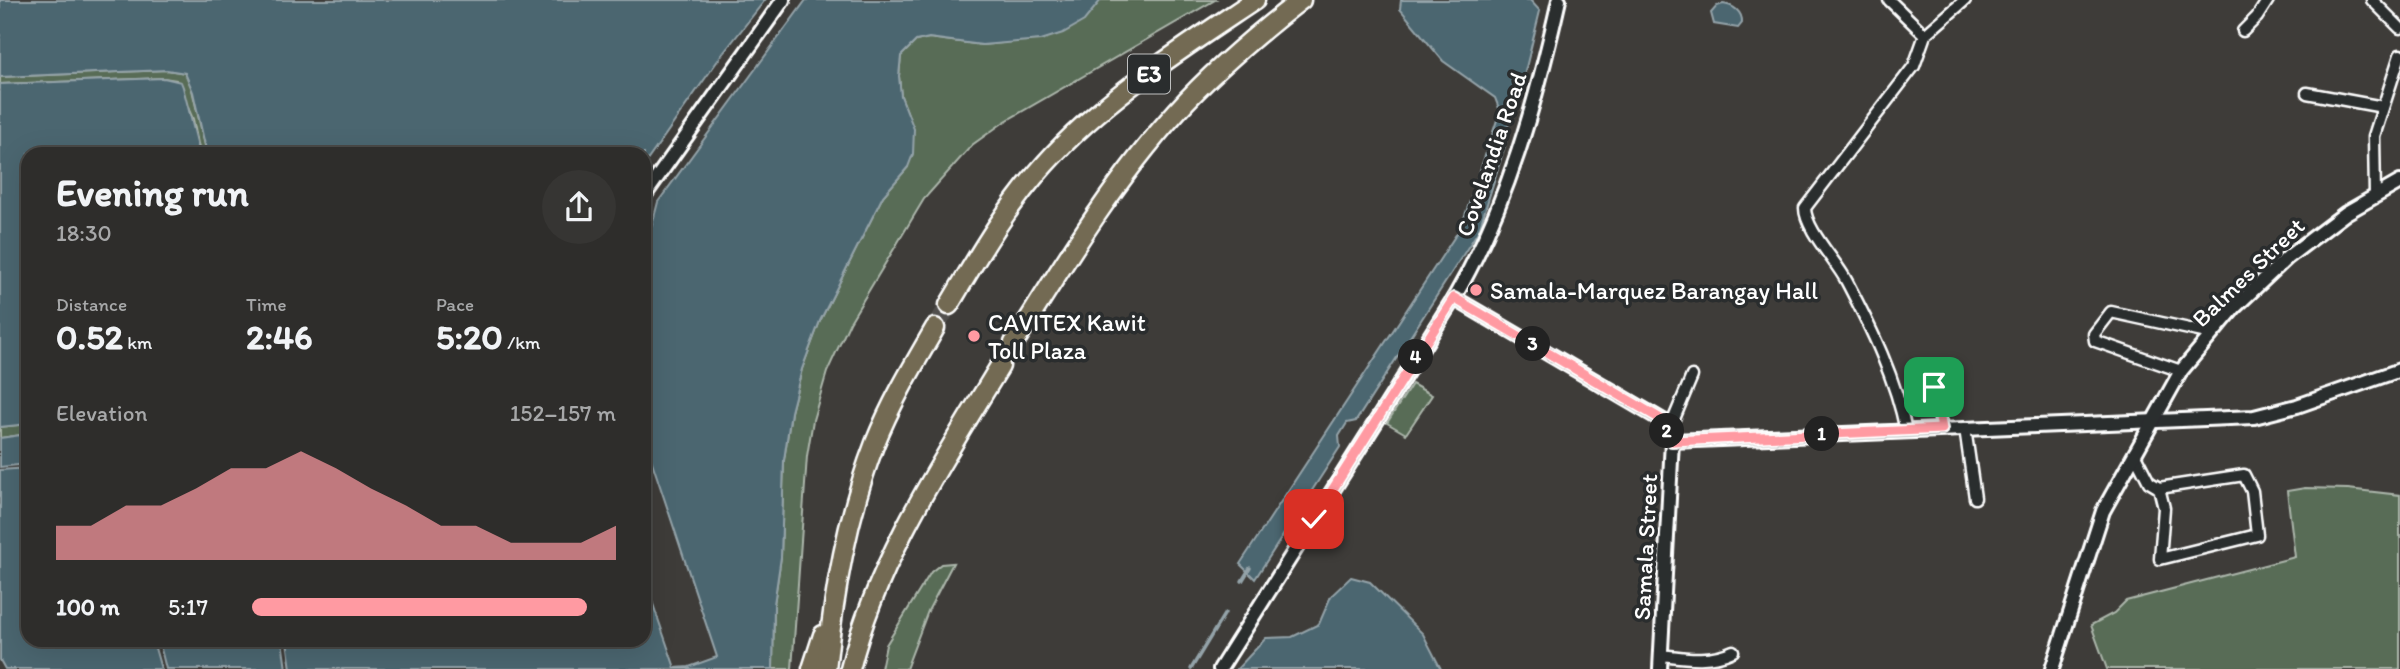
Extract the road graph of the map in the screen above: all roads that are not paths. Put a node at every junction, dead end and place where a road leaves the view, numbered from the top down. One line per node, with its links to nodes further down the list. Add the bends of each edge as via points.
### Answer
1 (783, 0): 16 (street)
2 (1255, 0): 19 (highway, E3, via 1130,88 1070,138 1007,212)
3 (1301, 0): 22 (highway, E3, via 1215,73 1154,139 1081,237)
4 (1559, 0): 18 (street, Covelandia Road, via 1545,65 1506,188)
5 (1889, 0): 11 (street)
6 (1965, 0): 11 (street)
7 (2268, 0): 10 (street)
8 (2372, 0): 9 (street)
9 (2400, 28)
10 (2243, 31)
11 (1925, 35): 31 (street, via 1914,66 1805,208 1807,220 1846,279 1868,324 1900,401)
12 (2400, 55): 14 (street)
13 (2307, 93): 14 (street)
14 (2383, 107): 17 (street, via 2374,136)
15 (2400, 182): 17 (street, Balmes Street)
16 (651, 186)
17 (2375, 195): 21 (street, Balmes Street, via 2288,257)
18 (1454, 298): 32 (street, via 1659,418); 42 (street, Covelandia Road)
19 (948, 305)
20 (935, 328): 36 (highway, via 870,457 842,555)
21 (2212, 334): 25 (street, Balmes Street); 25 (street, via 2111,312 2094,334 2095,341)
22 (1014, 344)
23 (1000, 366): 41 (highway, via 897,544 869,608)
24 (2400, 370): 28 (street, via 2266,416)
25 (2181, 371): 28 (street, Balmes Street)
26 (1692, 376): 32 (street)
27 (1934, 387): 30 (street)
28 (2153, 421): 29 (street); 33 (street, Balmes Street)
29 (1965, 428): 30 (street); 35 (street)
30 (1942, 429): 31 (street)
31 (1906, 431): 32 (street)
32 (1670, 437): 38 (street, Samala Street)
33 (2134, 453): 34 (street, via 2149,482); 44 (street, Balmes Street, via 2103,511)
34 (2159, 488): 34 (street, via 2164,509 2160,559 2257,535 2252,491 2244,475)
35 (1975, 498)
36 (832, 612): 39 (highway); 40 (highway)
37 (1733, 651): 38 (street, via 1708,659)
38 (1661, 655): 43 (street, Samala Street)
39 (812, 669)
40 (826, 669)
41 (850, 669)
42 (1220, 669)
43 (1660, 669)
44 (2052, 669)

